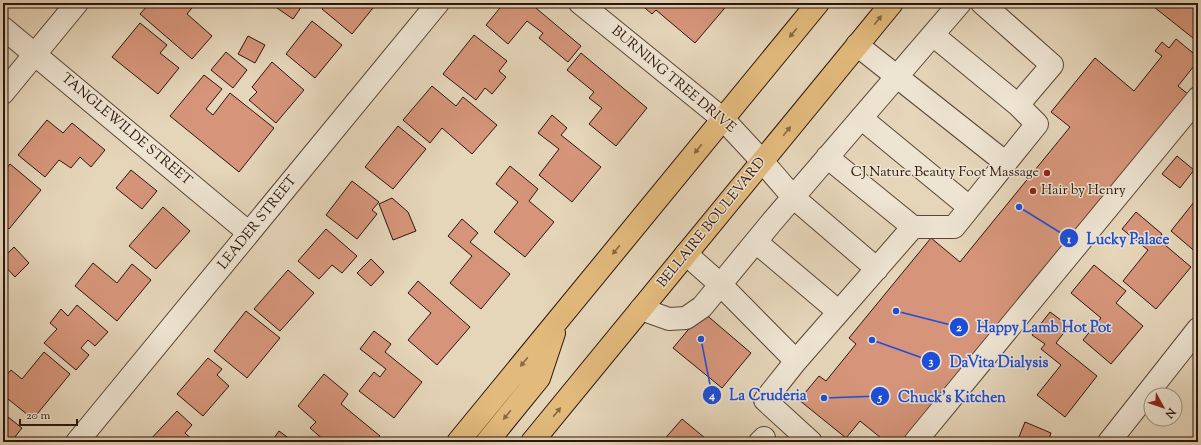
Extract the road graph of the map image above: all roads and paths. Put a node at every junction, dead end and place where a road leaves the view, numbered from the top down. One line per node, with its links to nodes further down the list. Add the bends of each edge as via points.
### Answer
1 (77, 3): 11 (street)
2 (438, 3): 24 (street, LEADER STREET)
3 (580, 3): 17 (street, BURNING TREE DRIVE)
4 (818, 3): 17 (main road, one-way to 17)
5 (892, 3): 10 (main road, BELLAIRE BOULEVARD, one-way to 5)
6 (960, 3): 9 (street)
7 (982, 3): 15 (street, via 1052,65)
8 (3, 28): 11 (street, TANGLEWILDE STREET)
9 (933, 35): 12 (street); 15 (street)
10 (857, 45): 12 (street); 19 (main road, BELLAIRE BOULEVARD, one-way to 10)
11 (35, 54): 13 (street); 24 (street, TANGLEWILDE STREET)
12 (897, 76): 16 (street); 20 (street)
13 (3, 93)
14 (1198, 98): 39 (street)
15 (1018, 105): 20 (street, via 1037,124)
16 (861, 118): 18 (street); 22 (street)
17 (723, 119): 19 (street, BURNING TREE DRIVE); 31 (main road, one-way to 31)
18 (827, 157): 21 (street); 23 (street)
19 (762, 161): 21 (street, BURNING TREE DRIVE); 26 (main road, BELLAIRE BOULEVARD)
20 (1006, 163): 22 (street)
21 (793, 197): 25 (street); 27 (street, BURNING TREE DRIVE)
22 (969, 207): 23 (street, via 954,227)
23 (912, 227): 27 (street)
24 (249, 233): 34 (street, LEADER STREET)
25 (756, 242): 28 (street); 30 (street)
26 (686, 254): 28 (street); 29 (main road, BELLAIRE BOULEVARD)
27 (876, 269): 30 (street)
28 (721, 285): 29 (street, via 702,307 686,318 669,320); 33 (street)
29 (641, 309): 37 (main road, BELLAIRE BOULEVARD, one-way to 29)
30 (839, 312): 33 (street)
31 (558, 321): 35 (main road, one-way to 35); 36 (main road, one-way to 36, via 539,378)
32 (1198, 329): 40 (street)
33 (796, 361): 38 (street, via 765,400)
34 (77, 442)
35 (458, 442)
36 (487, 442)
37 (532, 442)
38 (811, 442)
39 (914, 442)
40 (1110, 442)

